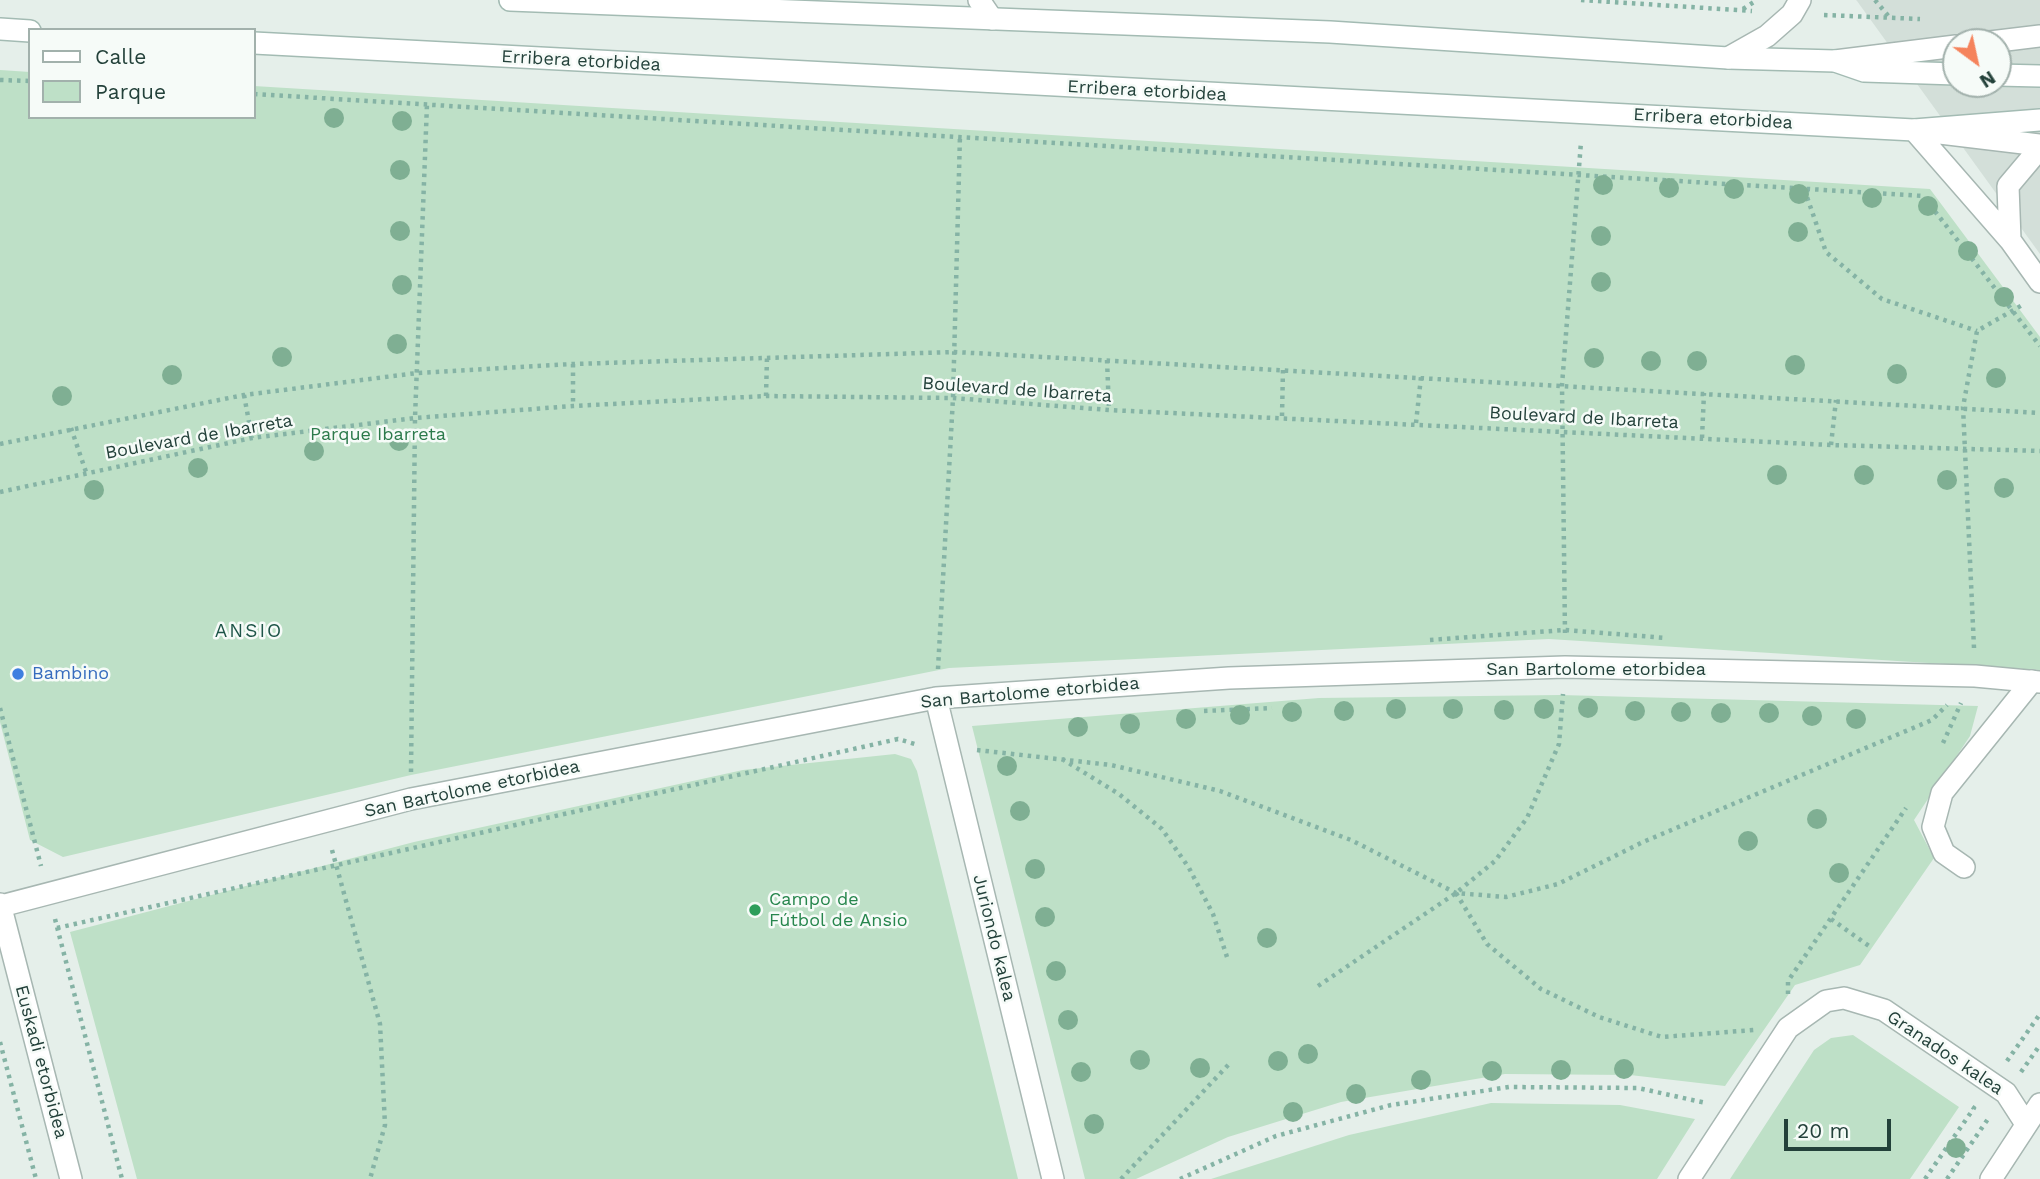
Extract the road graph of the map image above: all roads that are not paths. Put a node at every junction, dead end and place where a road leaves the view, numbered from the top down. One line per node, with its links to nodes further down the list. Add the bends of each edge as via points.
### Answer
1 (510, 0): 4 (street)
2 (979, 0): 4 (street)
3 (1800, 0): 11 (street, via 1793,14 1767,36)
4 (992, 19): 11 (street, via 1330,32)
5 (0, 29): 6 (street)
6 (28, 31)
7 (2040, 36): 8 (street)
8 (2012, 39)
9 (256, 43): 17 (street, Erribera etorbidea)
10 (1942, 48): 12 (street)
11 (1728, 58): 12 (street)
12 (1835, 61): 13 (street, via 1864,71)
13 (1942, 74)
14 (2012, 75): 15 (street)
15 (2040, 76)
16 (2040, 120): 17 (street)
17 (1914, 130): 18 (street, Erribera etorbidea); 19 (street)
18 (2040, 147): 19 (street, via 2008,187)
19 (2010, 240): 20 (street)
20 (2036, 291)
21 (2036, 682): 22 (street, San Bartolome etorbidea, via 1975,676 1565,667 1229,678); 23 (street, via 1942,793 1933,827 1944,853)
22 (936, 698): 24 (street, San Bartolome etorbidea, via 411,799); 28 (street, Juriondo kalea)
23 (1964, 867)
24 (0, 905): 27 (street, Euskadi etorbidea)
25 (2040, 1104): 26 (street)
26 (2026, 1124): 29 (street, Granados kalea, via 2006,1093 1884,1010 1844,998 1826,1001 1788,1028); 30 (street)
27 (71, 1179)
28 (1053, 1179)
29 (1689, 1179)
30 (1991, 1179)

